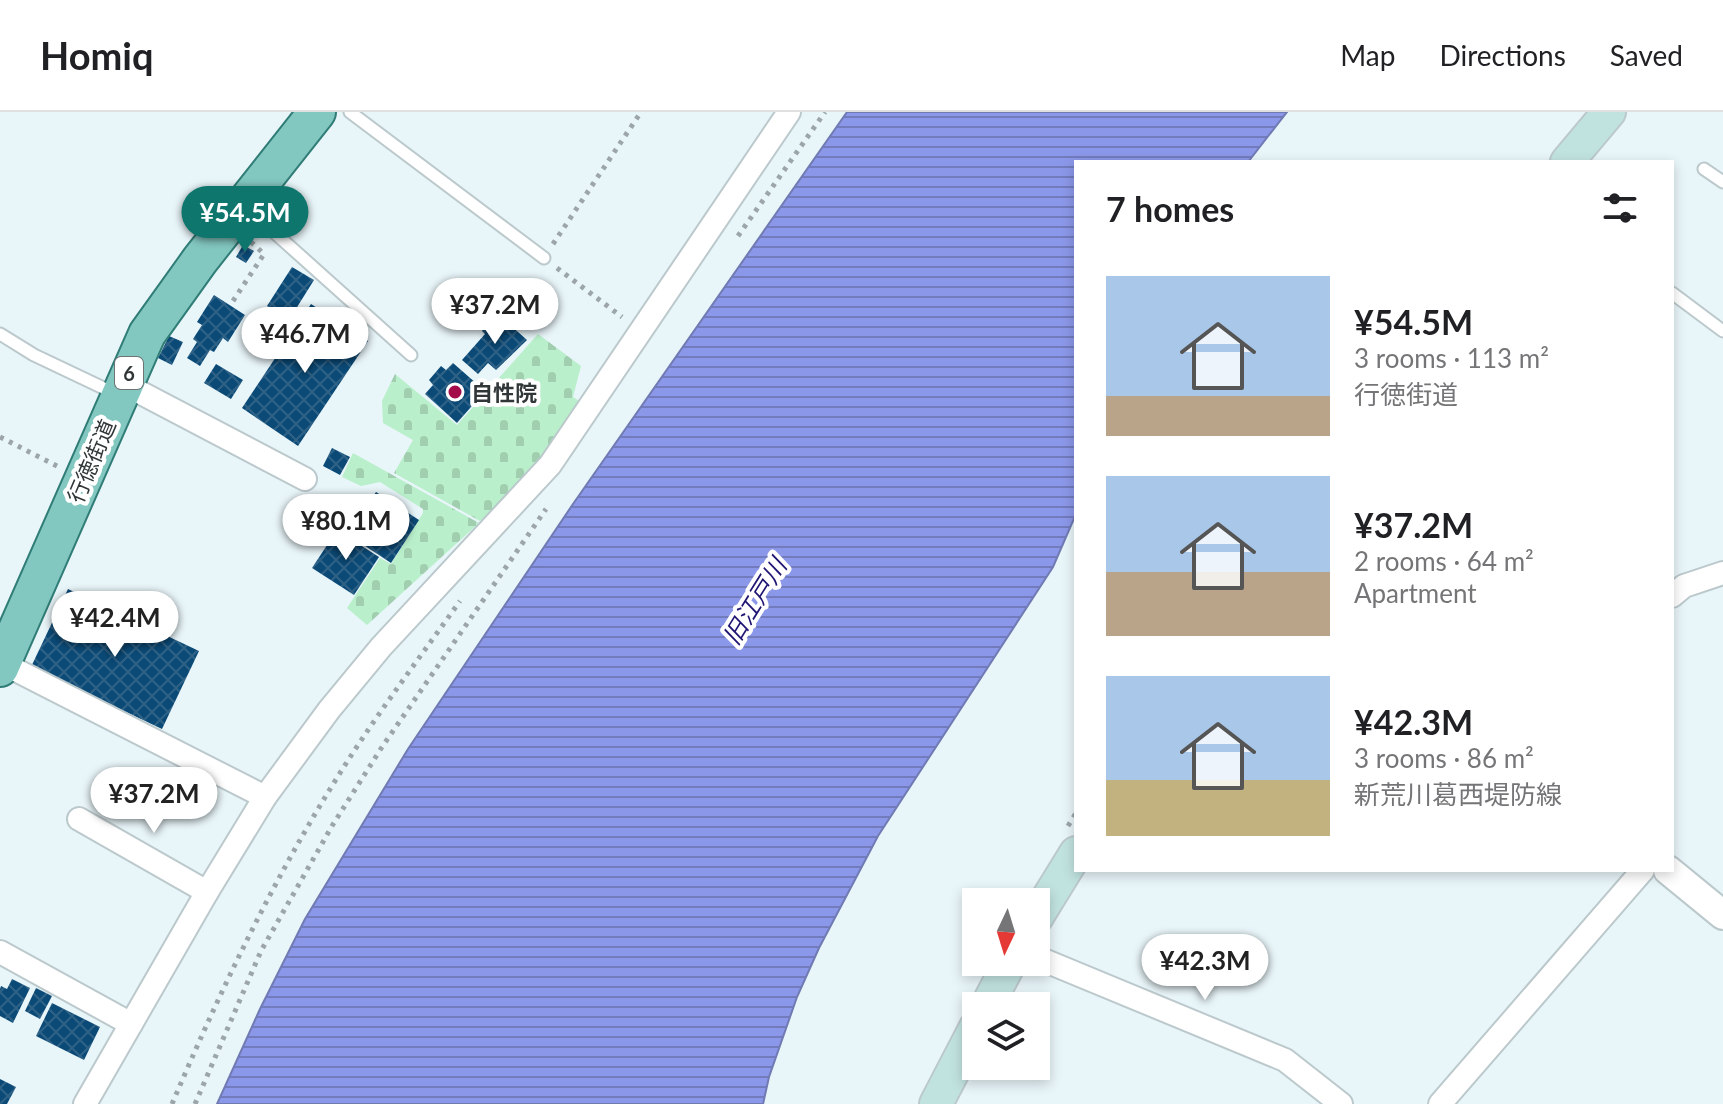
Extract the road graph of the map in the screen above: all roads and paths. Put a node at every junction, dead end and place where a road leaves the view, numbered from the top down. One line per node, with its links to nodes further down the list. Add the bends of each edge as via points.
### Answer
1 (350, 112): 12 (lane)
2 (641, 112): 12 (path)
3 (789, 112): 15 (street)
4 (825, 112): 11 (path)
5 (1609, 112): 7 (main road)
6 (314, 113): 10 (main road, 行徳街道 / 6)
7 (1569, 160)
8 (1704, 169): 9 (lane)
9 (1723, 182)
10 (237, 214): 14 (path, via 264,254); 18 (lane); 19 (main road, 行徳街道 / 6, via 147,334)
11 (734, 241)
12 (544, 258): 15 (path)
13 (1674, 294): 16 (lane)
14 (233, 301)
15 (639, 330): 28 (street, via 550,465 381,647)
16 (1723, 331)
17 (0, 334): 19 (lane, via 34,355)
18 (411, 355)
19 (121, 390): 21 (street); 22 (main road, 行徳街道 / 6)
20 (0, 437): 22 (path)
21 (305, 479)
22 (83, 480): 27 (main road, 行徳街道 / 6)
23 (546, 508): 42 (path, via 332,826 261,951)
24 (1723, 573): 25 (street)
25 (1676, 586)
26 (464, 596): 41 (path, via 314,818 244,944)
27 (1, 666): 28 (street)
28 (265, 797): 33 (street)
29 (79, 819): 33 (street)
30 (1074, 856): 34 (main road)
31 (1641, 872): 45 (street)
32 (1670, 872): 35 (street)
33 (207, 892): 38 (street)
34 (1050, 895)
35 (1723, 915)
36 (0, 952): 38 (street)
37 (1050, 963): 44 (street, via 1285,1060)
38 (131, 1024): 40 (street)
39 (962, 1054): 43 (main road)
40 (85, 1104)
41 (172, 1104)
42 (195, 1104)
43 (936, 1104)
44 (1341, 1104)
45 (1440, 1104)

